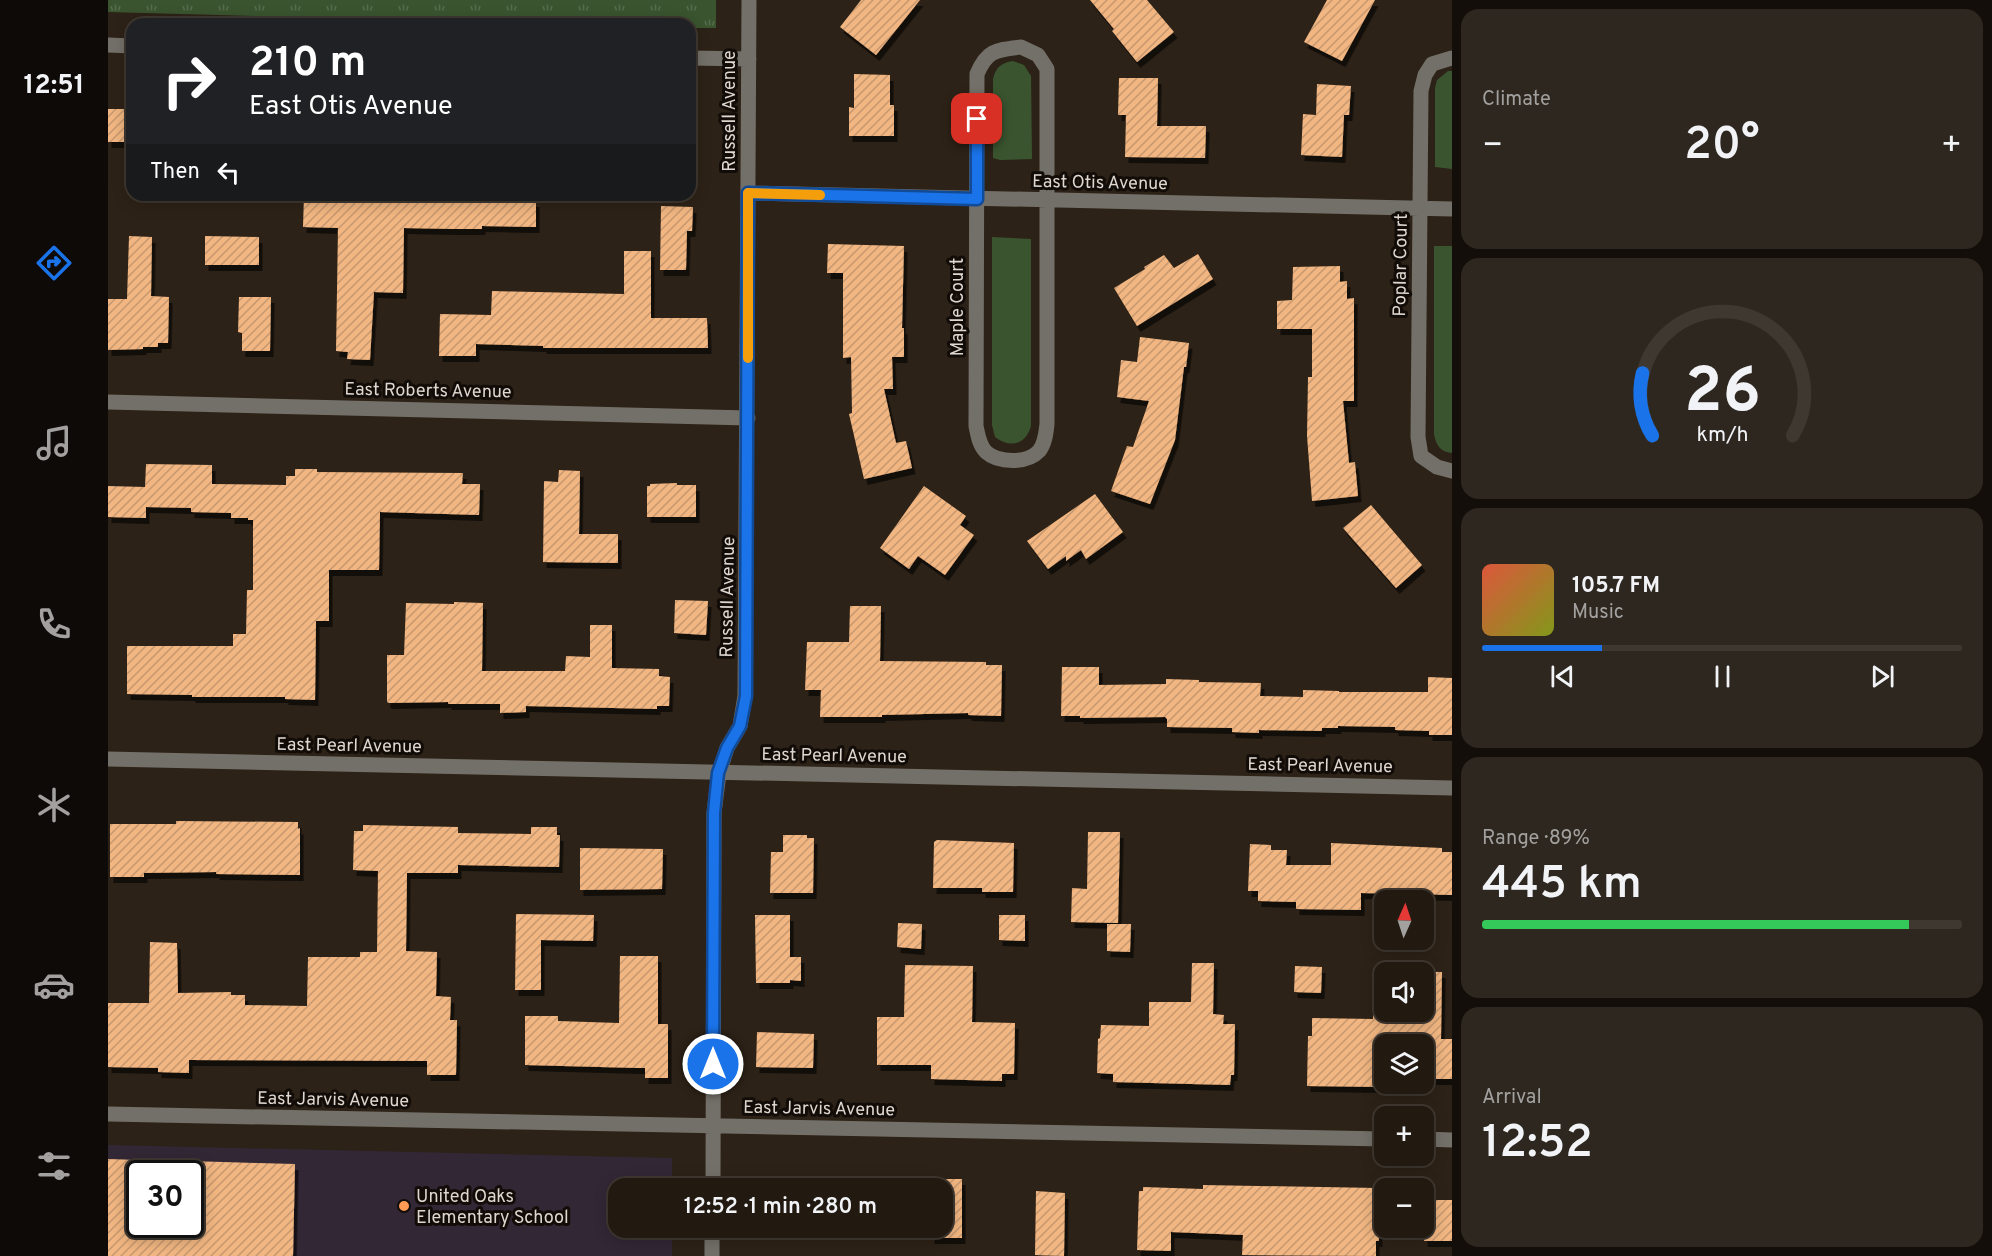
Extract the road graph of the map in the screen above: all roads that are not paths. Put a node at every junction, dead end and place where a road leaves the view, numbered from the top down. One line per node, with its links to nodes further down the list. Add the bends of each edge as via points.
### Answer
1 (749, 0): 6 (street, Russell Avenue)
2 (108, 45): 3 (street)
3 (126, 46)
4 (696, 58): 6 (street)
5 (1452, 58): 10 (street, Poplar Court, via 1432,64 1420,91)
6 (749, 59): 7 (street, Russell Avenue)
7 (748, 193): 8 (street, East Otis Avenue); 13 (street, Russell Avenue)
8 (977, 199): 9 (street, East Otis Avenue); 9 (street, Maple Court, via 977,74 984,59 1001,49 1021,48 1038,55 1047,69); 9 (street, Maple Court, via 976,426 987,452 1002,460 1030,457 1039,451 1045,437)
9 (1047, 200): 10 (street, East Otis Avenue)
10 (1420, 208): 11 (street, East Otis Avenue); 14 (street, Poplar Court, via 1418,437 1421,456)
11 (1452, 209)
12 (108, 402): 13 (street, East Roberts Avenue)
13 (748, 418): 16 (street, Russell Avenue, via 746,696 740,726)
14 (1452, 471)
15 (108, 759): 16 (street, East Pearl Avenue)
16 (718, 773): 17 (street, East Pearl Avenue); 19 (street, Russell Avenue, via 714,813)
17 (1452, 788)
18 (108, 1114): 19 (street, East Jarvis Avenue)
19 (713, 1126): 20 (street, East Jarvis Avenue); 23 (street, Russell Avenue)
20 (1374, 1139)
21 (1434, 1139): 22 (street)
22 (1452, 1140)
23 (713, 1178)
24 (712, 1238): 25 (street)
25 (712, 1256)

